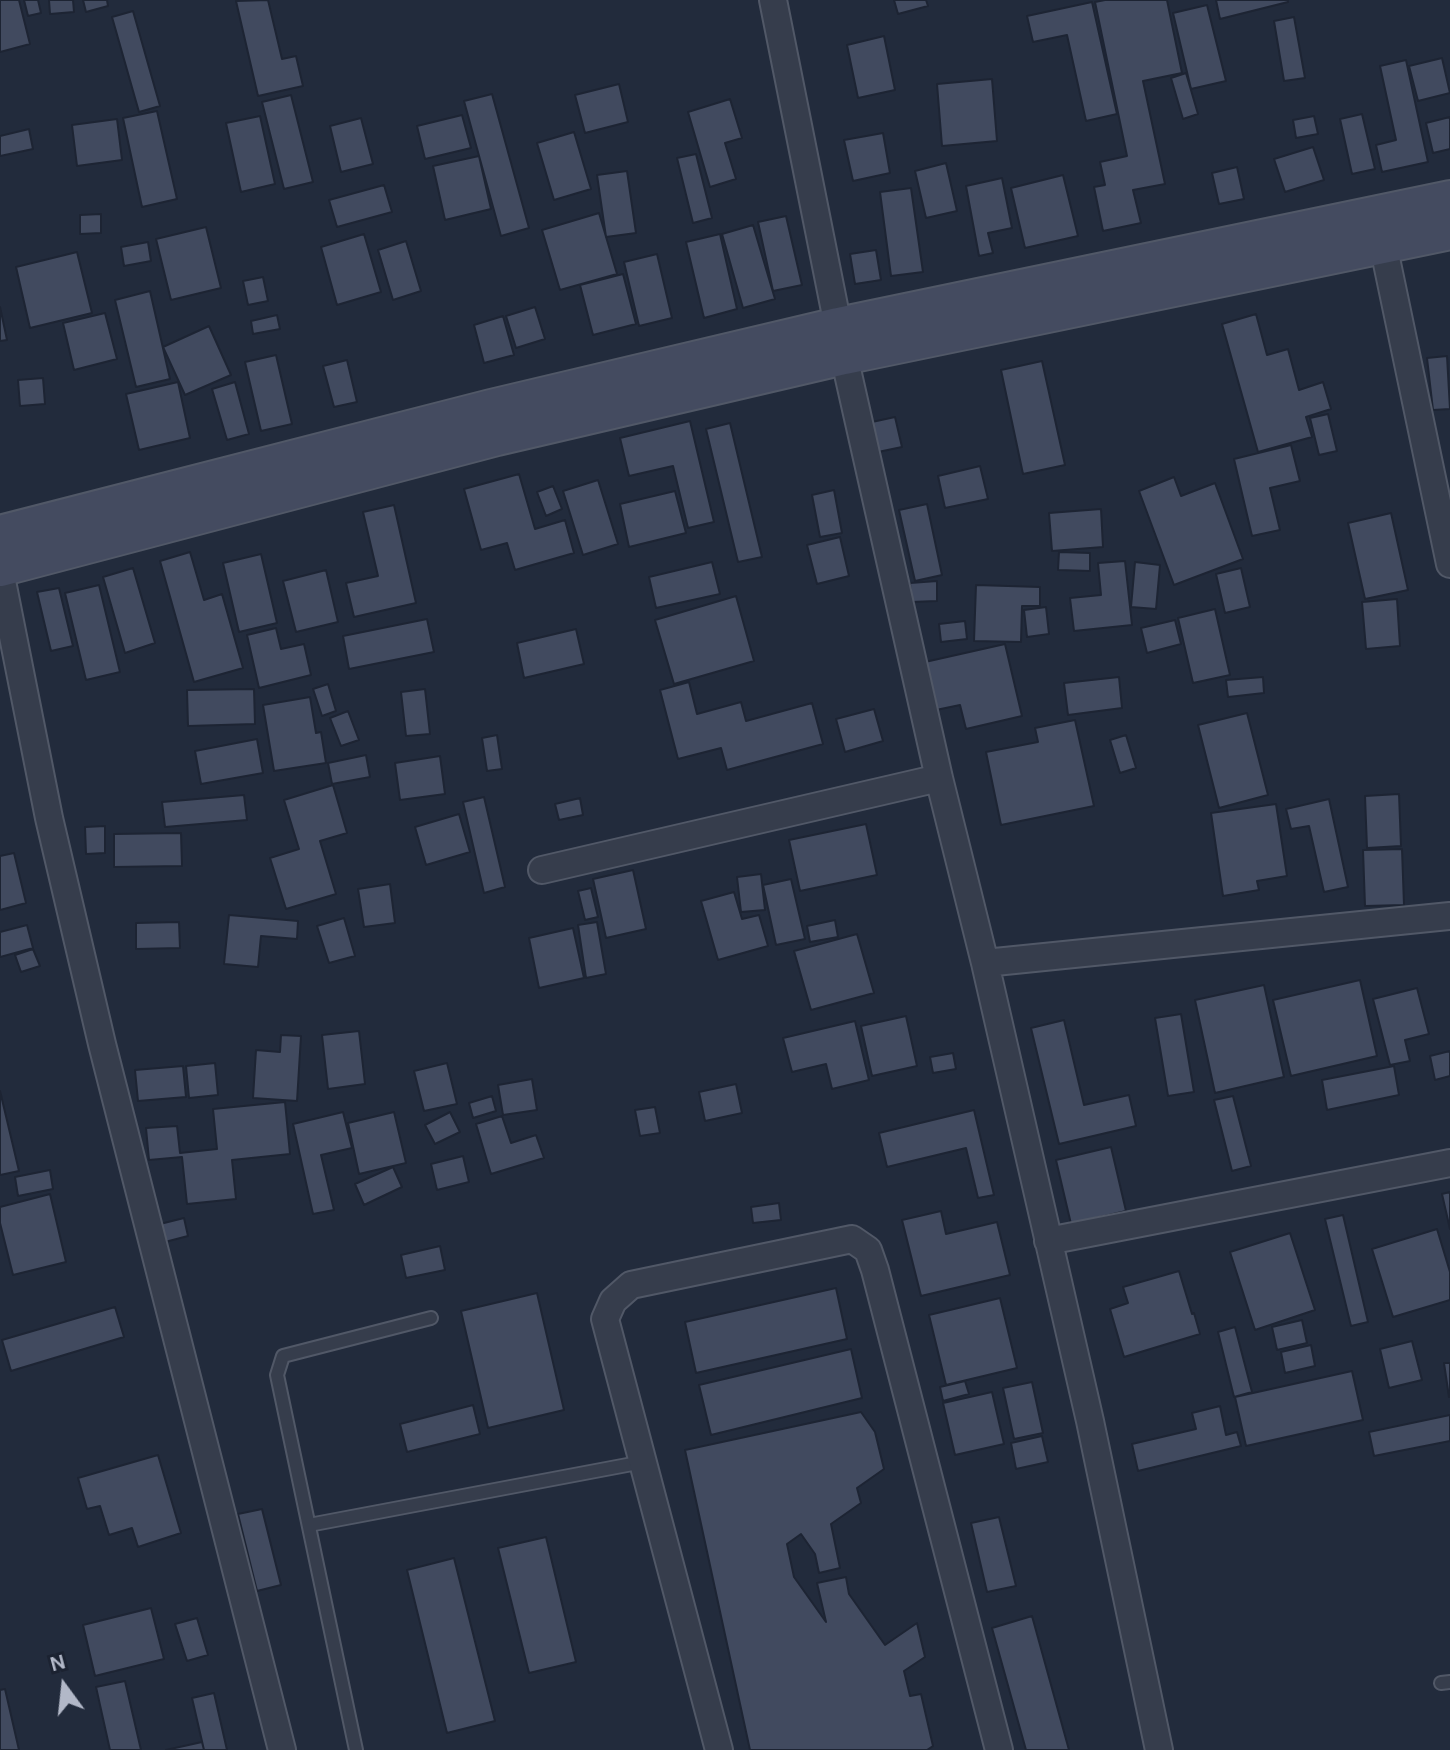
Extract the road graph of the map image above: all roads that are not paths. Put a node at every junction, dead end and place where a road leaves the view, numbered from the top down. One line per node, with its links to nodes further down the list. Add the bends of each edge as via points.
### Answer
1 (773, 0): 5 (street)
2 (1450, 199): 5 (main road)
3 (1450, 231): 4 (main road)
4 (1383, 244): 5 (main road); 7 (street)
5 (841, 341): 6 (main road, via 491,408); 8 (main road); 9 (street)
6 (0, 534)
7 (1450, 564)
8 (0, 569): 18 (street, via 49,818 102,1044)
9 (939, 778): 10 (street); 12 (street)
10 (542, 870)
11 (1450, 916): 12 (street)
12 (985, 963): 14 (street)
13 (1450, 1163): 14 (street)
14 (1048, 1241): 22 (street)
15 (431, 1318): 17 (lane, via 283,1356 277,1375)
16 (643, 1462): 17 (lane); 20 (street); 21 (street, via 605,1319 613,1301 631,1285 852,1239 868,1250)
17 (309, 1525): 19 (lane)
18 (282, 1750)
19 (356, 1750)
20 (719, 1750)
21 (999, 1750)
22 (1159, 1750)

